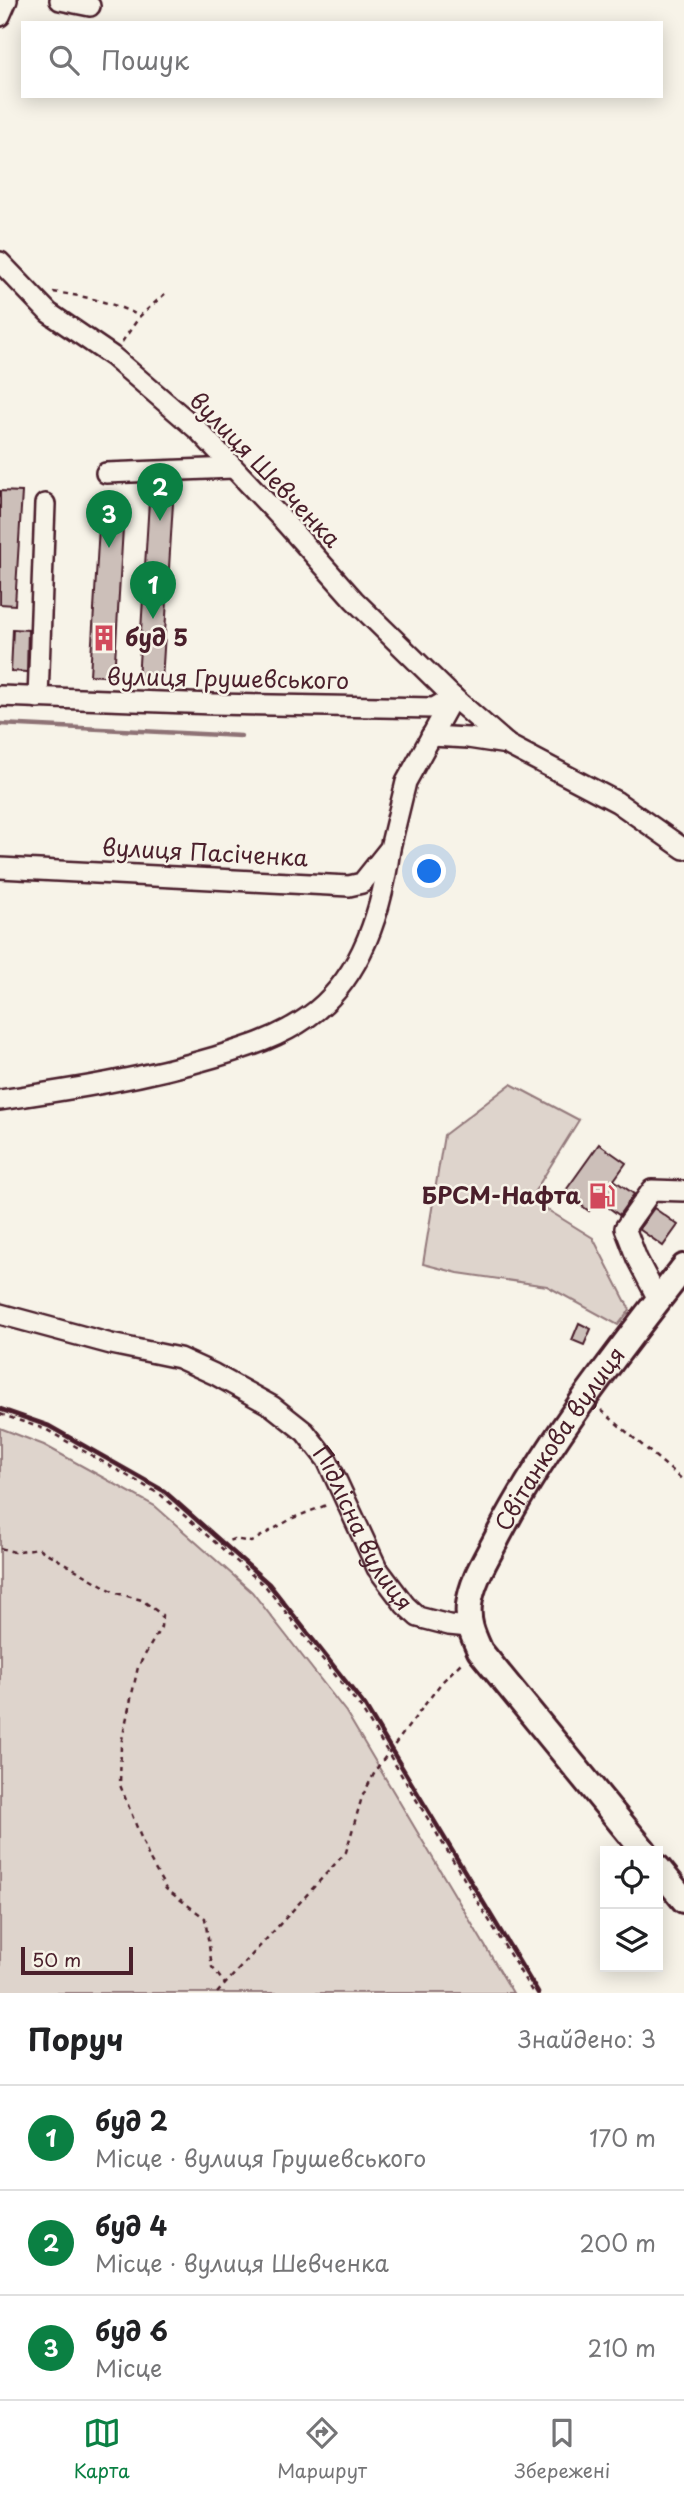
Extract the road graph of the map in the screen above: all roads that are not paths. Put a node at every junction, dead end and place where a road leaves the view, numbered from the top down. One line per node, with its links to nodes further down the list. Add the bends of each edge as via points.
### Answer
1 (7, 0): 4 (street)
2 (60, 0): 3 (street)
3 (90, 6)
4 (0, 16)
5 (0, 263): 6 (street, вулиця Шевченка, via 49,313 112,356 199,431)
6 (233, 468): 7 (street); 10 (street, вулиця Шевченка, via 354,600)
7 (106, 473)
8 (45, 503): 11 (street)
9 (0, 696): 11 (street, вулиця Грушевського)
10 (453, 697): 11 (street, вулиця Грушевського, via 435,708); 12 (street, вулиця Пасіченка); 13 (street, вулиця Шевченка)
11 (38, 698)
12 (431, 736): 13 (street); 14 (street, вулиця Пасіченка, via 406,782)
13 (508, 745): 15 (street, via 617,802)
14 (390, 848): 16 (street, вулиця Пасіченка, via 362,883 349,886); 17 (street, вулиця Пасіченка, via 369,939 335,991 309,1017 261,1044 162,1073)
15 (684, 849)
16 (0, 868)
17 (0, 1100)
18 (684, 1191): 20 (street, via 652,1190 625,1228)
19 (684, 1267): 20 (main road, Світанкова вулиця)
20 (659, 1301): 22 (main road, Світанкова вулиця, via 585,1396 529,1482 480,1572 470,1605)
21 (0, 1314): 22 (street, Підлісна вулиця, via 179,1358 272,1406 305,1432 327,1460 377,1568 405,1605 418,1617)
22 (473, 1637): 23 (main road, via 498,1674)
23 (640, 1846)
24 (663, 1874): 25 (main road)
25 (684, 1900)

